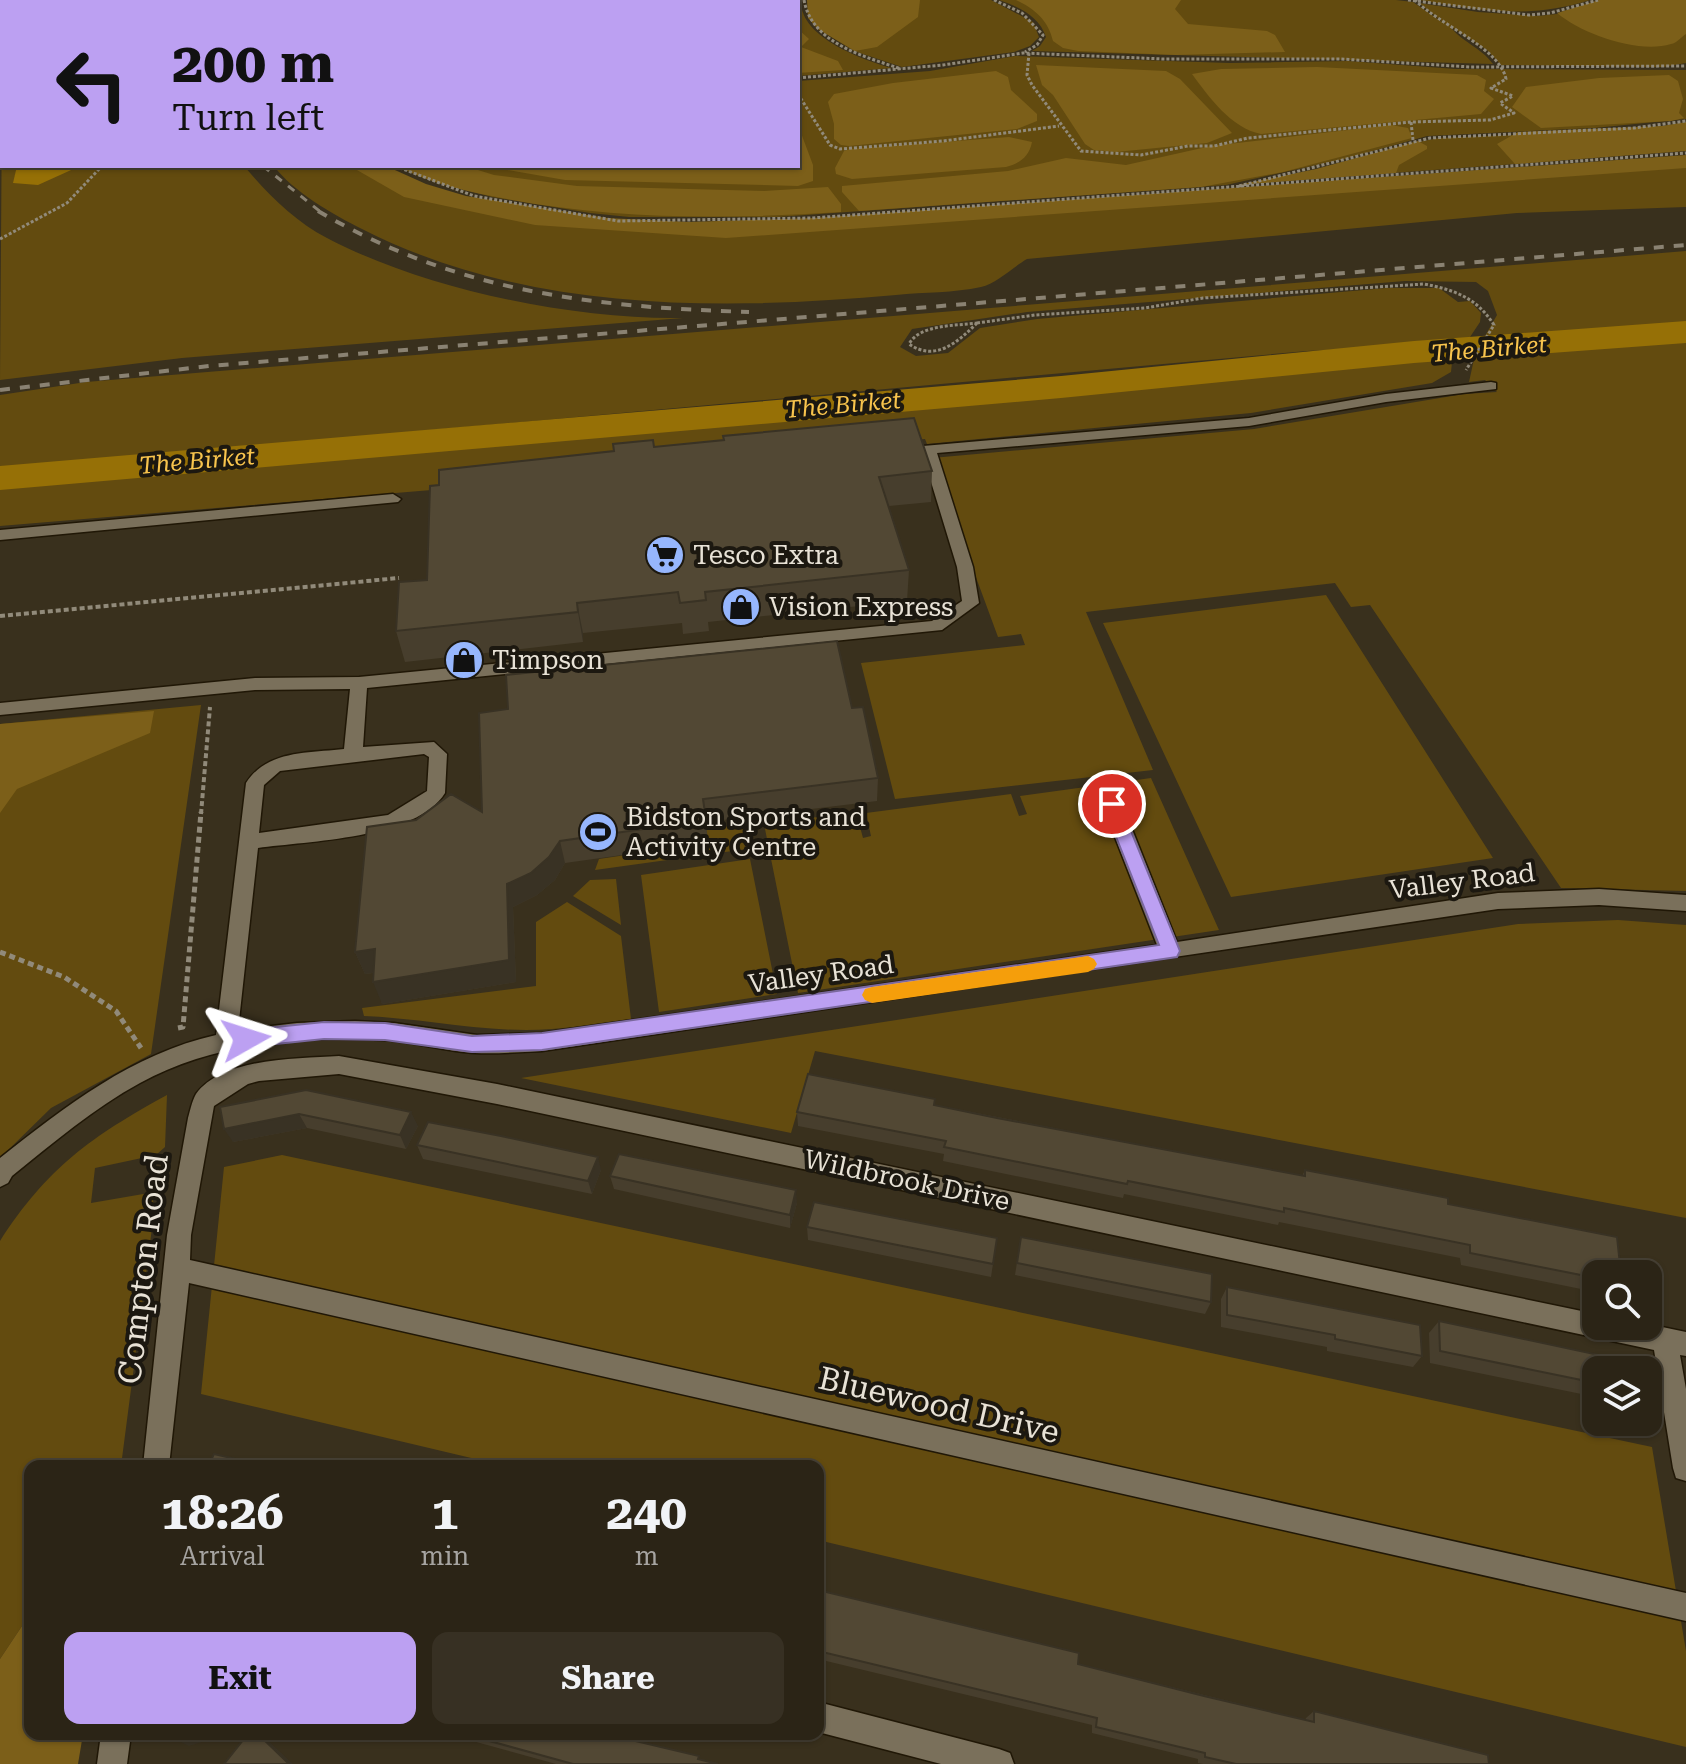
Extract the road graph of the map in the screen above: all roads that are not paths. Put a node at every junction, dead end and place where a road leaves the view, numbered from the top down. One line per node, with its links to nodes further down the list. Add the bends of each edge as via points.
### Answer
1 (1491, 386): 4 (street, via 1249,422 928,449 971,603 936,626)
2 (393, 499): 3 (street)
3 (0, 535)
4 (359, 683): 5 (street, via 227,687); 6 (street)
5 (0, 709)
6 (353, 755): 8 (street, via 286,762 262,773 255,783); 8 (street, via 434,749 436,793 392,822)
7 (1112, 804): 10 (street)
8 (248, 842): 11 (street)
9 (1686, 903): 10 (street, Valley Road, via 1599,897 1498,901)
10 (1170, 951): 11 (street, Valley Road, via 542,1042 472,1044 385,1031 324,1031)
11 (226, 1042): 13 (street, Valley Road, via 153,1066 65,1120)
12 (219, 1089): 14 (street, Compton Road, via 205,1100 199,1118); 15 (street, Wildbrook Drive, via 259,1072 339,1065)
13 (0, 1176)
14 (178, 1269): 17 (street, Compton Road); 19 (street, Bluewood Drive)
15 (1582, 1323)
16 (1675, 1342): 18 (street)
17 (157, 1460)
18 (1686, 1468)
19 (1686, 1607)
20 (824, 1719): 23 (street)
21 (115, 1740): 22 (street)
22 (112, 1764)
23 (999, 1764)

